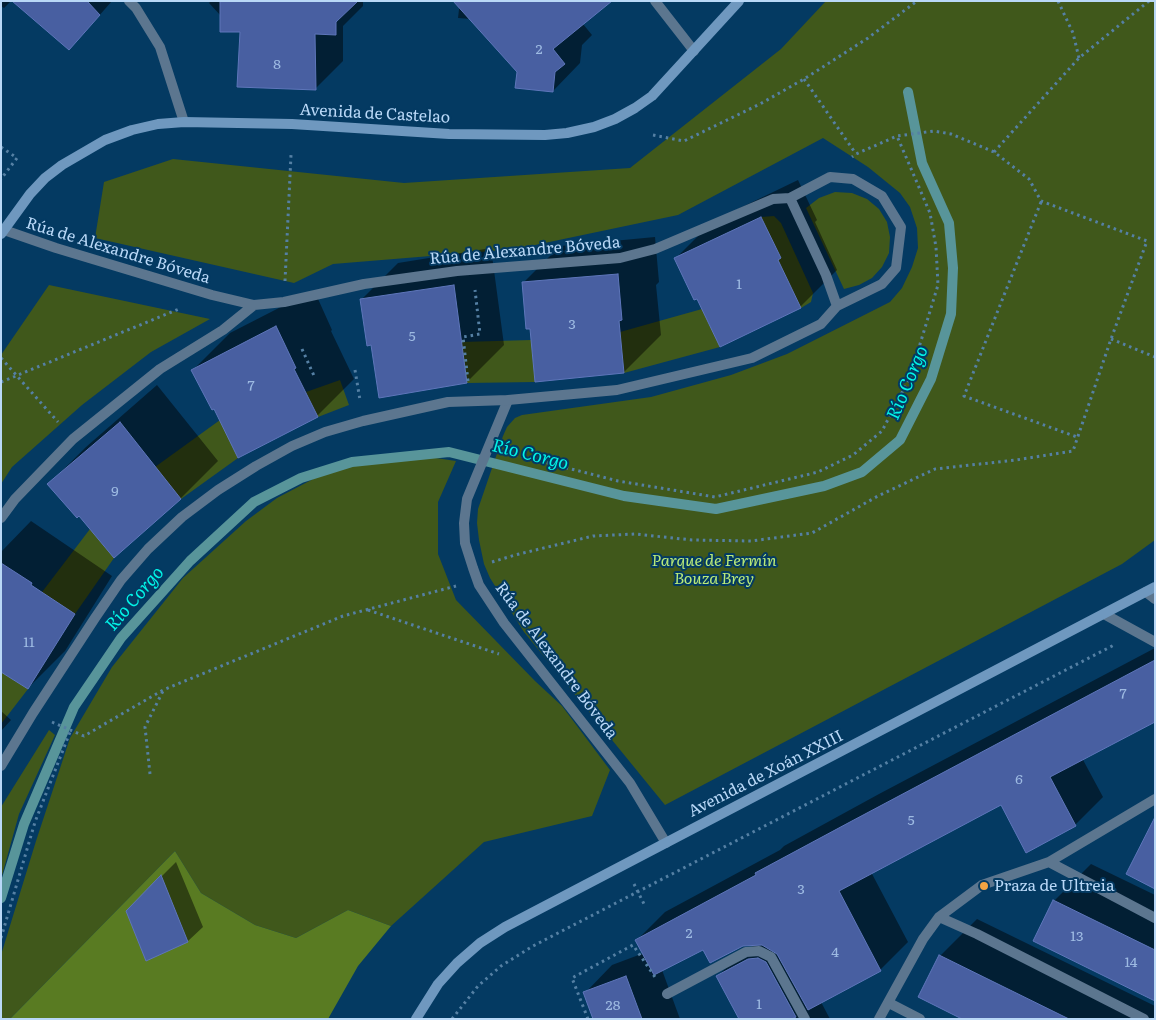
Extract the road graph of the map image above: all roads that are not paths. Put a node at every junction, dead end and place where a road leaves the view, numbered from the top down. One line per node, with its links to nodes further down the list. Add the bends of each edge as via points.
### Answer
1 (129, 1): 5 (street, via 160,48)
2 (655, 1): 4 (street)
3 (739, 1): 4 (street, Avenida de Castelao)
4 (694, 51): 5 (street, Avenida de Castelao, via 652,96 635,108 616,119 567,133 449,134 292,124)
5 (184, 122): 7 (street, Avenida de Castelao, via 132,130 82,152 30,194)
6 (790, 198): 8 (street, Rúa de Alexandre Bóveda, via 773,199 655,249 620,258 472,270 364,284 284,302); 9 (street, via 826,274); 9 (street, Rúa de Alexandre Bóveda, via 830,177 853,179 882,196 901,227 896,268 882,284)
7 (3, 232): 8 (street, Rúa de Alexandre Bóveda, via 212,295)
8 (254, 304): 11 (street, via 223,330 160,369 73,439 14,498)
9 (837, 306): 10 (street, via 821,324 752,358 617,390)
10 (508, 400): 16 (street, via 448,402 325,432 292,446 218,490 182,517 148,549 122,580); 18 (street, Rúa de Alexandre Bóveda, via 467,499 465,543 472,568 504,623 630,783)
11 (1, 518)
12 (1150, 589): 13 (street); 14 (street, Avenida de Xoán XXIII)
13 (1155, 599)
14 (1104, 614): 15 (street); 18 (street, Avenida de Xoán XXIII)
15 (1155, 642)
16 (1, 766)
17 (1155, 799): 19 (street)
18 (666, 843): 24 (street, Avenida de Xoán XXIII, via 532,911 480,943 438,984)
19 (1049, 862): 20 (street, via 982,885); 21 (street)
20 (939, 917): 23 (street, via 923,939); 28 (street)
21 (1155, 918)
22 (667, 994): 25 (street, via 746,952 759,951 771,957)
23 (889, 1002): 26 (street); 27 (street)
24 (416, 1019)
25 (805, 1019)
26 (879, 1019)
27 (920, 1019)
28 (1144, 1019)

